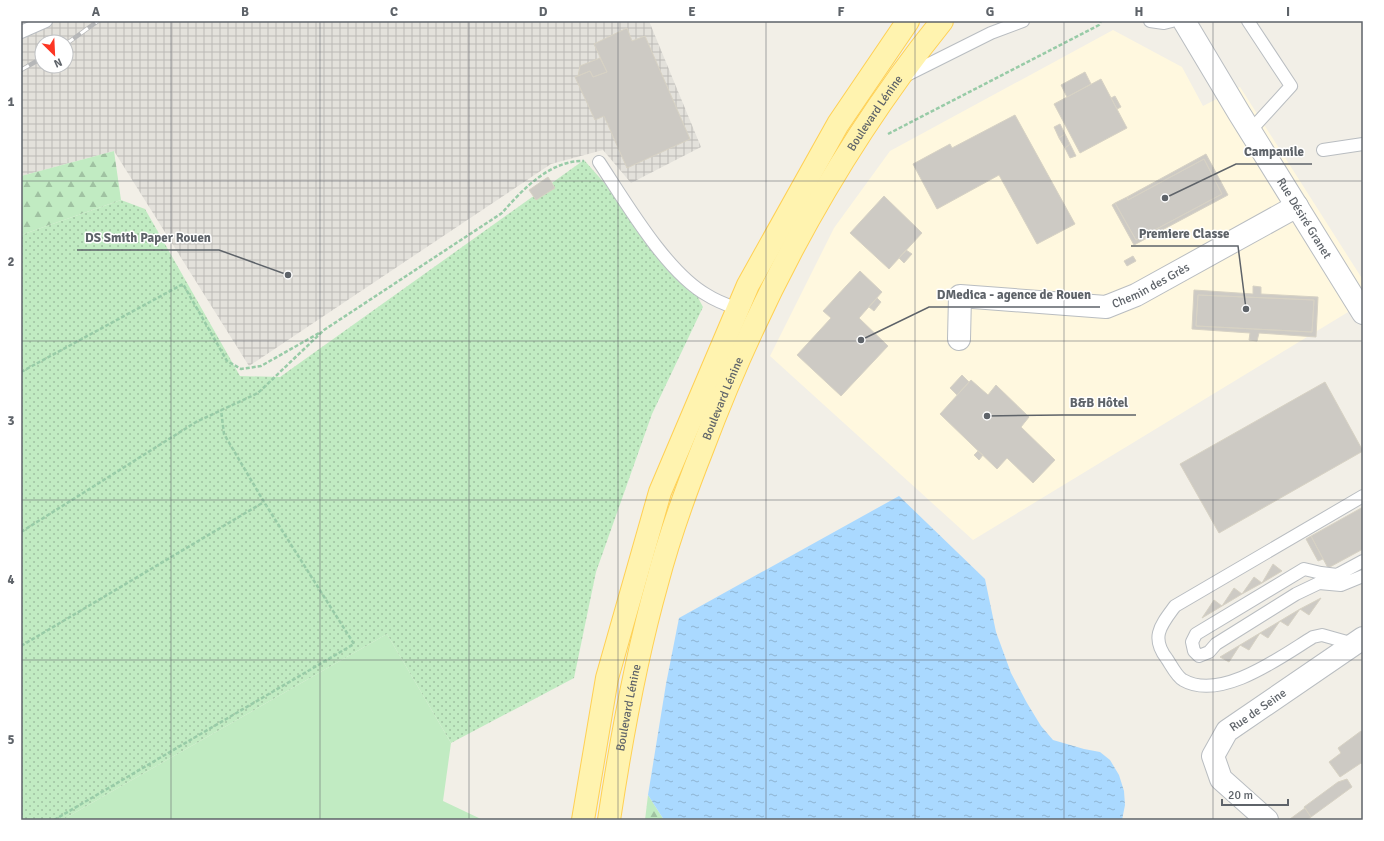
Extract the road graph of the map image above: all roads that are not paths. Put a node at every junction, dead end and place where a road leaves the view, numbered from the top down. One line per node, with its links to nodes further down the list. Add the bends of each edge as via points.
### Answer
1 (46, 21): 9 (lane)
2 (908, 21): 16 (main road, Boulevard Lénine, via 838,124 748,285)
3 (942, 21): 10 (main road, Boulevard Lénine)
4 (1023, 21): 10 (lane, via 991,33)
5 (1150, 21): 6 (lane)
6 (1172, 21)
7 (1184, 21): 11 (street, Rue Désiré Granet)
8 (1248, 21): 11 (lane, via 1291,86)
9 (21, 32)
10 (897, 80): 24 (main road, Boulevard Lénine, via 838,168 785,264 757,319 719,405 680,508 657,582 620,744)
11 (1250, 131): 15 (street, Rue Désiré Granet)
12 (1363, 144): 13 (lane)
13 (1323, 150)
14 (599, 162): 16 (lane, via 661,252 683,277 706,295)
15 (1297, 206): 17 (street, Rue Désiré Granet); 18 (street, Chemin des Grès, via 1136,295 1106,307 960,296)
16 (738, 309): 23 (main road, Boulevard Lénine, via 660,492 606,678)
17 (1363, 313)
18 (958, 339)
19 (1363, 496): 22 (lane, via 1175,606 1159,629 1159,649 1182,680 1198,685 1215,685 1251,675 1313,637 1322,635)
20 (1363, 561): 21 (lane, via 1337,575 1304,568 1196,634 1192,642 1194,650 1199,656 1209,652 1216,644 1296,594 1319,583 1341,585)
21 (1363, 576)
22 (1359, 641): 25 (street, Rue de Seine, via 1227,731 1214,756 1221,779)
23 (583, 820)
24 (609, 820)
25 (1267, 820)

